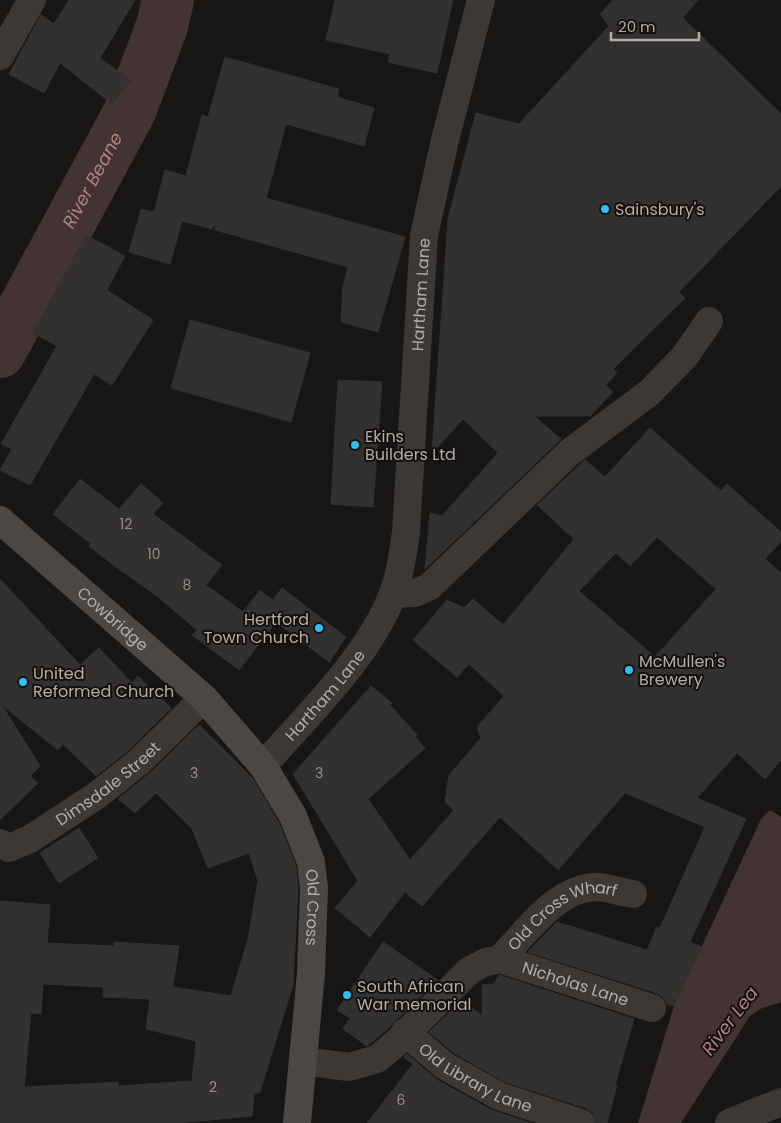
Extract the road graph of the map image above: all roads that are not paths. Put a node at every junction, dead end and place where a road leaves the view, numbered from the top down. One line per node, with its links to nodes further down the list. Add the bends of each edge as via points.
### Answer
1 (32, 0): 3 (street)
2 (481, 0): 6 (street, Hartham Lane, via 424,236 406,532)
3 (0, 56)
4 (709, 322): 6 (street, via 685,356 649,393 570,452 429,586 416,593)
5 (0, 520): 7 (main road, Cowbridge)
6 (393, 594): 8 (street, Hartham Lane, via 361,652)
7 (204, 698): 8 (main road, Cowbridge); 9 (street, Dimsdale Street, via 139,762 96,796 30,839 9,848)
8 (263, 766): 14 (main road, Old Cross, via 293,816 311,862 314,888 311,973)
9 (0, 843)
10 (632, 894): 11 (street, Old Cross Wharf, via 597,887 573,892 554,904)
11 (500, 959): 12 (street, Nicholas Lane); 13 (street, via 470,970)
12 (652, 1008)
13 (405, 1032): 14 (street, via 377,1059 362,1065 349,1067); 18 (street, Old Library Lane, via 445,1066 499,1096)
14 (303, 1061): 17 (main road, Old Cross)
15 (781, 1102): 16 (street)
16 (746, 1120)
17 (296, 1123)
18 (581, 1123)

